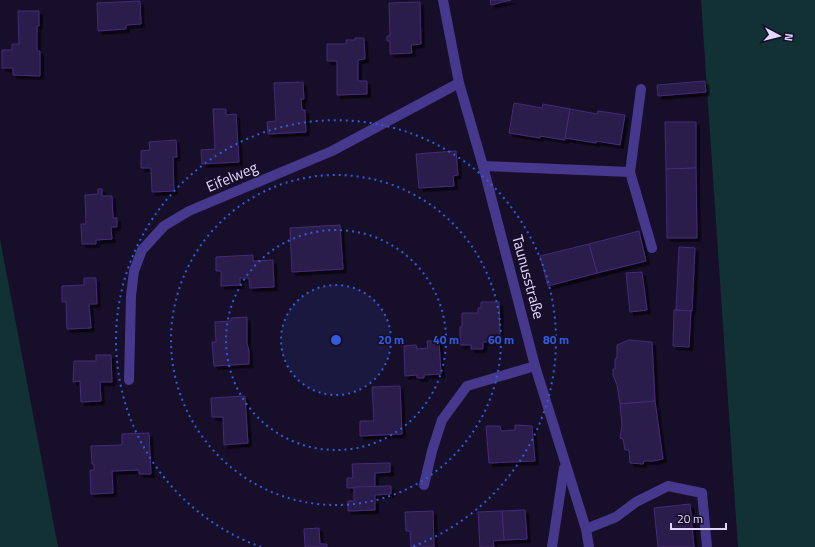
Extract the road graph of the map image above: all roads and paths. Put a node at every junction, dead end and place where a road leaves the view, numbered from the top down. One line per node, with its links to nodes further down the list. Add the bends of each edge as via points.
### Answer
1 (443, 0): 2 (street, Taunusstraße)
2 (459, 83): 4 (street, Taunusstraße); 8 (street, Eifelweg, via 332,152 189,211 164,226 142,250 134,271)
3 (641, 89): 5 (street)
4 (483, 166): 5 (street); 7 (street, Taunusstraße)
5 (630, 172): 6 (street)
6 (652, 248)
7 (535, 366): 9 (street, Taunusstraße); 10 (street, via 467,386 442,420)
8 (129, 380)
9 (565, 464): 11 (street, Taunusstraße); 12 (street, Taunusstraße)
10 (424, 485)
11 (586, 529): 13 (street, Taunusstraße); 14 (street, via 616,517 636,502 668,486 702,493)
12 (552, 547)
13 (589, 547)
14 (707, 547)

